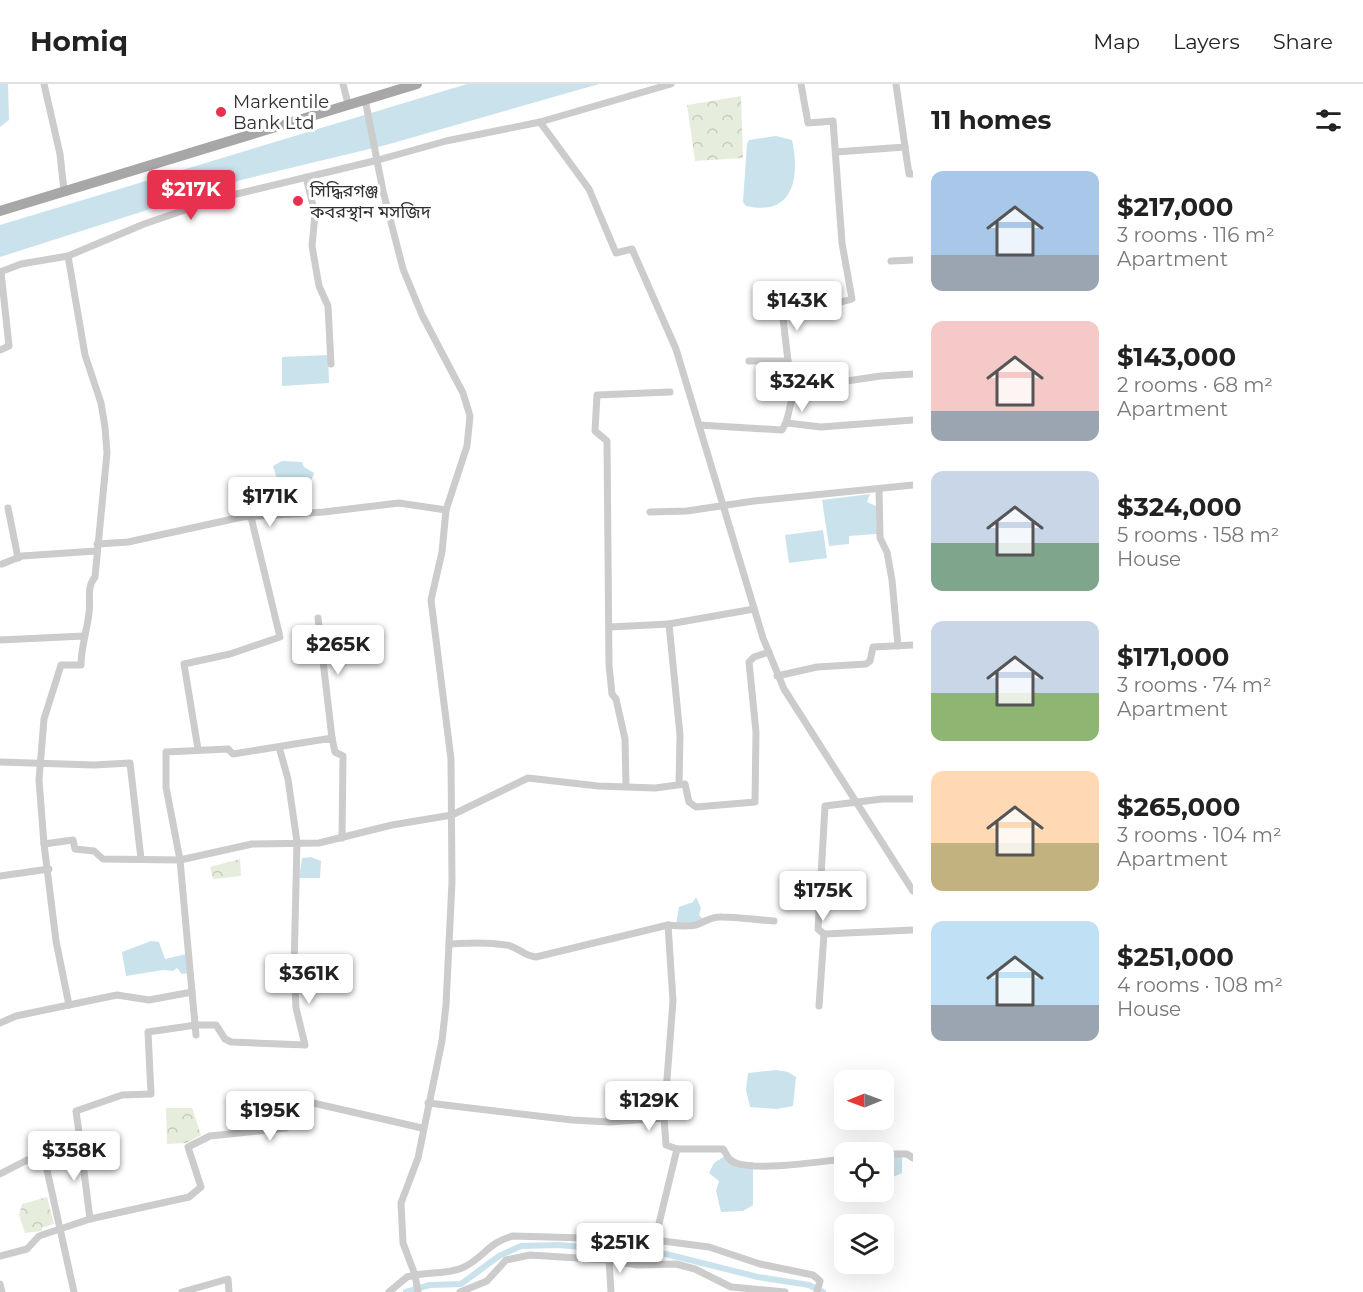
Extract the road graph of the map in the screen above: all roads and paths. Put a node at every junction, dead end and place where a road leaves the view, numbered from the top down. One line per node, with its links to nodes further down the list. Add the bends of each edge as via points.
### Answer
1 (44, 84): 15 (street)
2 (343, 84): 8 (street)
3 (417, 84): 7 (main road)
4 (671, 84): 9 (street)
5 (801, 84): 11 (street, via 808,123 833,122)
6 (896, 84): 10 (street)
7 (365, 99): 8 (main road); 12 (street)
8 (348, 104): 15 (main road)
9 (540, 122): 12 (street); 30 (street, via 589,189 616,253 632,249 676,349)
10 (905, 147): 11 (street); 13 (street, via 909,174)
11 (836, 152): 23 (street, via 842,243 852,299 781,310)
12 (378, 160): 14 (street); 35 (street, via 403,269 469,405 471,428)
13 (913, 174)
14 (306, 177): 17 (street, via 196,206); 24 (street, via 315,214 312,246 328,306)
15 (64, 191): 16 (main road)
16 (0, 211)
17 (68, 256): 20 (street); 38 (street, via 85,355 105,427 107,453)
18 (913, 260): 19 (street)
19 (891, 261)
20 (0, 272): 21 (street, via 9,346)
21 (0, 350)
22 (749, 361): 23 (street)
23 (788, 361): 26 (street, via 790,384)
24 (331, 364)
25 (913, 374): 26 (street)
26 (795, 390): 29 (street)
27 (669, 392): 44 (street, via 597,395 595,431 606,438)
28 (913, 420): 29 (street, via 821,427)
29 (787, 423): 30 (street, via 777,431)
30 (699, 425): 33 (street)
31 (912, 487): 32 (street)
32 (879, 489): 33 (street); 48 (street, via 880,538 887,552 893,587)
33 (723, 506): 36 (street); 41 (street)
34 (8, 508): 39 (street)
35 (446, 510): 37 (street, via 399,503); 60 (street, via 431,609 446,706)
36 (650, 512)
37 (251, 517): 38 (street); 53 (street, via 280,637 184,664)
38 (97, 548): 39 (street); 45 (street)
39 (18, 558): 40 (street)
40 (2, 564)
41 (754, 609): 43 (street); 49 (street)
42 (318, 618): 51 (street)
43 (669, 624): 44 (street); 56 (street, via 679,723)
44 (609, 627): 57 (street, via 612,694 625,739)
45 (84, 636): 46 (street); 55 (street, via 81,665 61,665 44,718)
46 (0, 640)
47 (913, 645): 48 (street)
48 (898, 646): 50 (street, via 872,648 866,664 817,667)
49 (769, 652): 50 (street); 56 (street, via 749,662 756,732 755,802 696,807 689,802 685,784)
50 (777, 676): 59 (street)
51 (332, 738): 52 (street); 61 (street, via 335,752 343,756)
52 (279, 747): 53 (street, via 233,754 228,749); 62 (street)
53 (198, 749): 65 (street, via 166,752 166,787)
54 (0, 762): 55 (street)
55 (42, 762): 63 (street, via 39,780); 64 (street, via 130,763)
56 (679, 784): 57 (street, via 656,788)
57 (626, 786): 60 (street, via 528,778)
58 (913, 799): 59 (street)
59 (856, 801): 68 (street); 72 (street, via 823,809 818,929)
60 (452, 815): 61 (street); 73 (street)
61 (342, 838): 62 (street, via 320,843)
62 (297, 842): 65 (street, via 252,844); 78 (street, via 294,969 296,1008 306,1046 231,1042 216,1025)
63 (44, 844): 64 (street, via 73,840 75,849 94,851 103,859); 66 (street)
64 (141, 859): 65 (street)
65 (180, 860): 74 (street)
66 (49, 869): 67 (street); 75 (street, via 56,941)
67 (0, 876)
68 (913, 891)
69 (774, 921): 70 (street, via 724,916 692,925)
70 (668, 925): 73 (street, via 536,957 525,956 508,945 485,941); 81 (street, via 673,1001)
71 (913, 930): 72 (street)
72 (824, 934): 76 (street)
73 (449, 944): 80 (street, via 442,1041)
74 (192, 992): 75 (street, via 149,1000 117,995); 78 (street)
75 (69, 1005): 77 (street)
76 (819, 1006)
77 (0, 1023)
78 (195, 1025): 79 (street); 83 (street, via 148,1032 151,1094 122,1095 76,1111)
79 (196, 1035)
80 (428, 1103): 81 (street, via 572,1120); 82 (street)
81 (664, 1119): 84 (street, via 666,1145)
82 (422, 1128): 90 (street, via 295,1102 286,1128 210,1136 188,1147 201,1187 189,1197); 97 (street, via 418,1158 401,1203 403,1243)
83 (80, 1140): 85 (street); 90 (street)
84 (677, 1149): 88 (street, via 723,1149 729,1160 736,1163 774,1165); 93 (street)
85 (43, 1152): 89 (street); 91 (street)
86 (894, 1154): 87 (street)
87 (913, 1158)
88 (834, 1160)
89 (0, 1174)
90 (90, 1220): 91 (street)
91 (60, 1230): 94 (street, via 39,1236 27,1249); 100 (street)
92 (592, 1239): 93 (street); 95 (street); 97 (street, via 503,1239 462,1268)
93 (655, 1240): 108 (street, via 709,1247 760,1264 813,1275 820,1281)
94 (0, 1256)
95 (591, 1258): 96 (street); 105 (street, via 516,1257 506,1260 487,1281)
96 (609, 1260): 106 (street); 107 (street, via 637,1265 676,1264 731,1287)
97 (416, 1276): 103 (street); 104 (street)
98 (0, 1284): 99 (street)
99 (2, 1292)
100 (74, 1292)
101 (183, 1292): 102 (street, via 228,1279)
102 (229, 1292)
103 (390, 1292)
104 (418, 1292)
105 (460, 1292)
106 (611, 1292)
107 (785, 1292)
108 (818, 1292)

